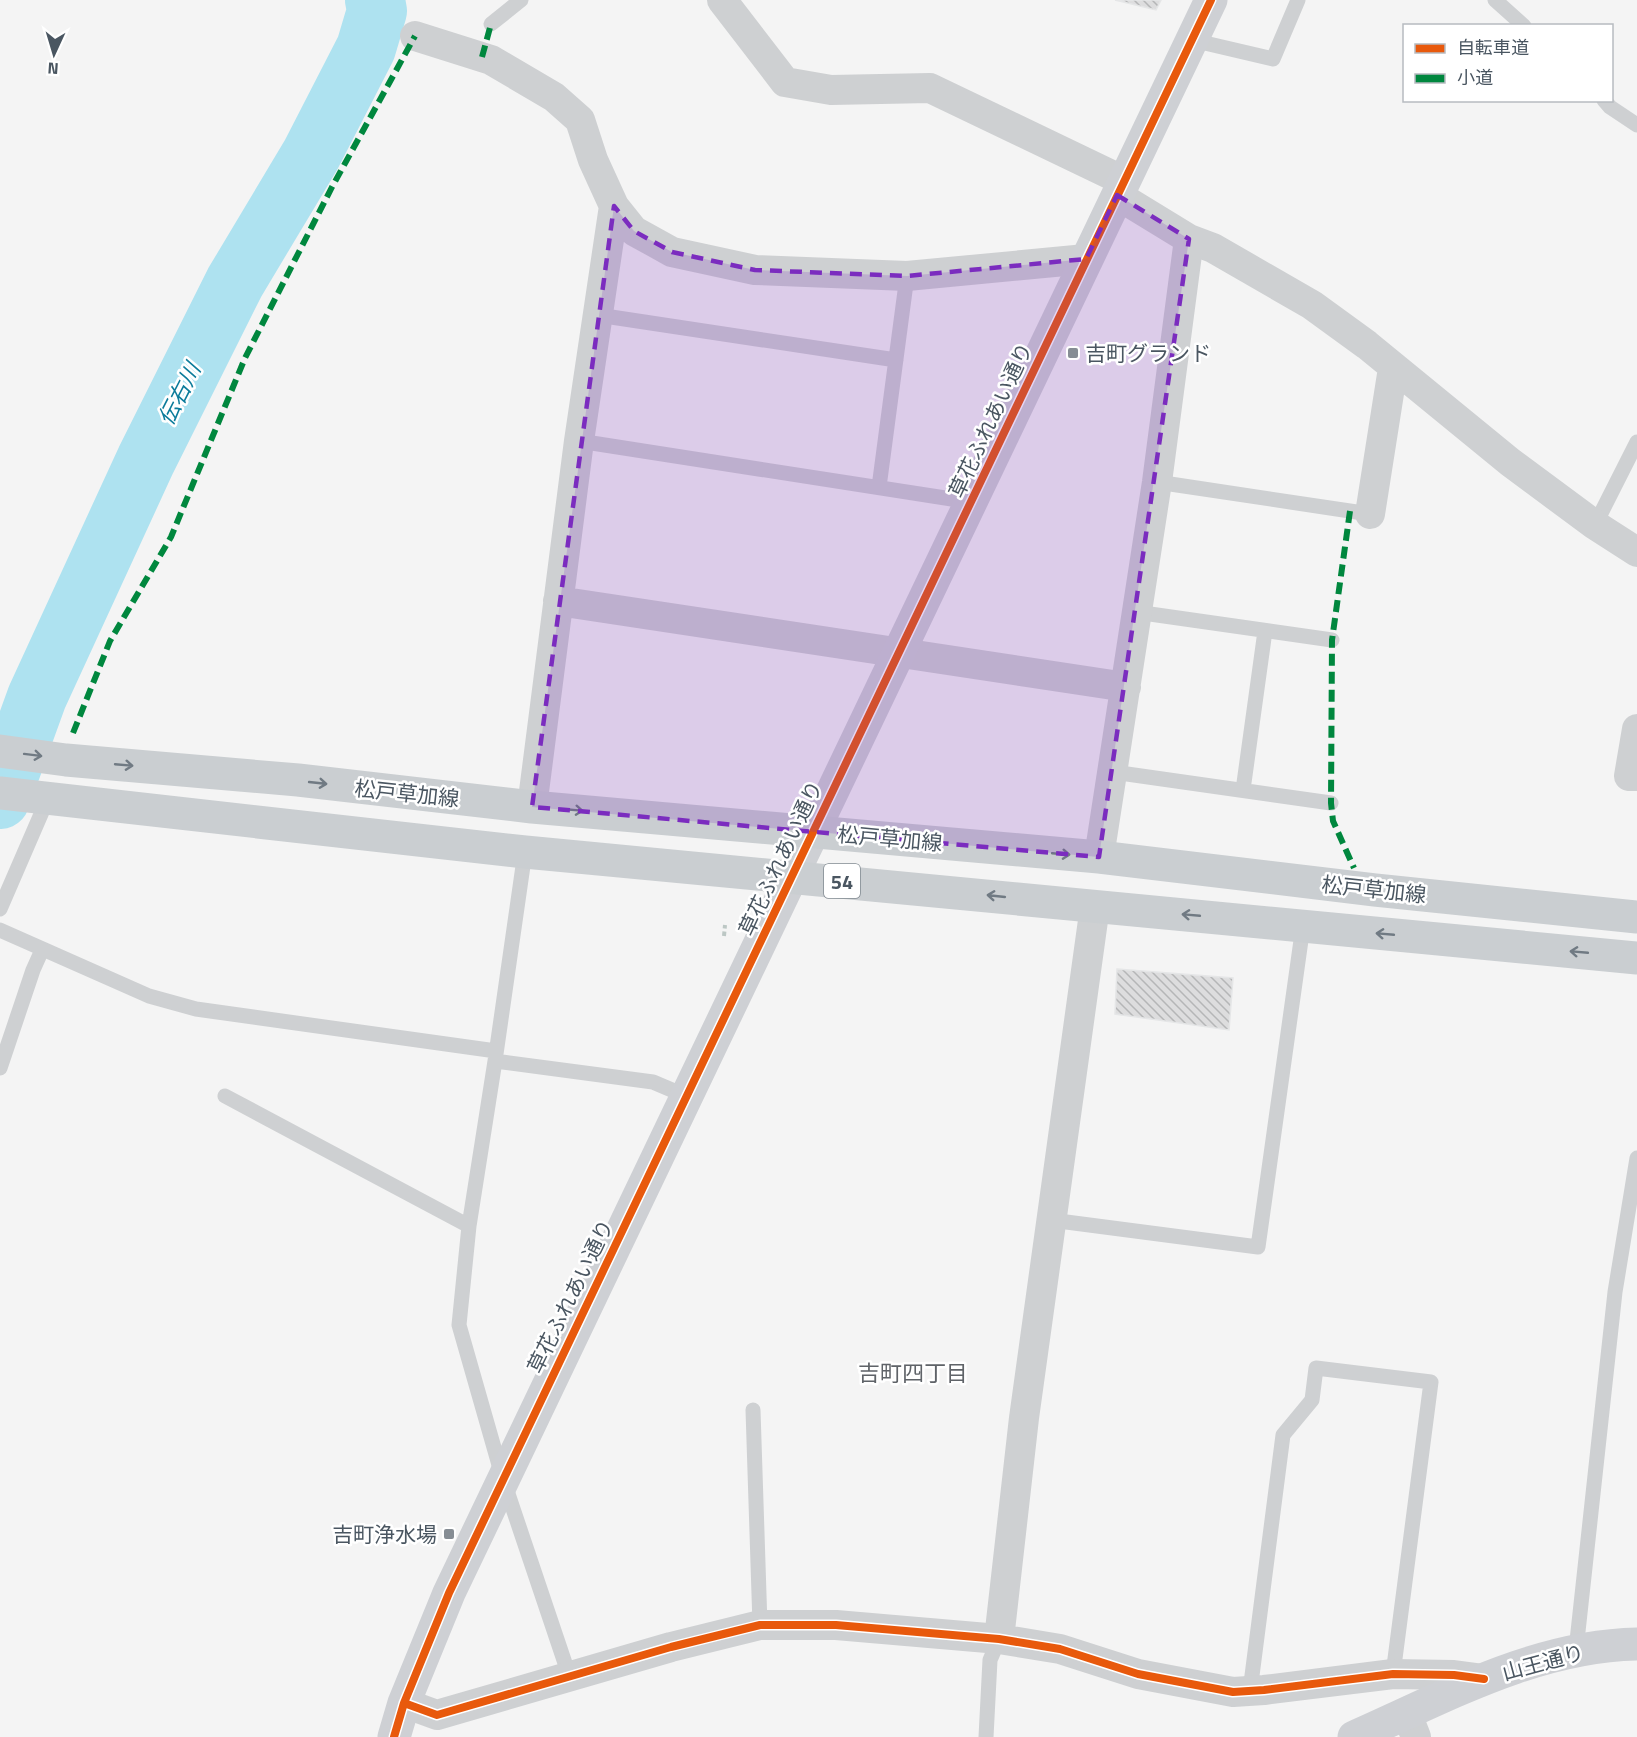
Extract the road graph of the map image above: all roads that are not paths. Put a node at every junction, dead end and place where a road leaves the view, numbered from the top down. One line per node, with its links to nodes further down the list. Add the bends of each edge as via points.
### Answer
1 (521, 0): 6 (lane)
2 (722, 0): 12 (street, via 785,82 831,90 930,88)
3 (1211, 0): 9 (street, 草花ふれあい通り)
4 (1299, 0): 9 (lane, via 1273,59)
5 (1495, 0): 7 (lane)
6 (491, 24)
7 (1522, 24)
8 (415, 36): 13 (street, via 491,60 554,97 580,120)
9 (1192, 40): 12 (street, 草花ふれあい通り)
10 (1606, 102): 11 (lane)
11 (1637, 125)
12 (1120, 188): 14 (street); 15 (street, 草花ふれあい通り)
13 (614, 206): 16 (street, via 634,231 672,252 754,270); 17 (street)
14 (1189, 239): 19 (street, via 1213,248 1312,305); 22 (street)
15 (1086, 259): 16 (street); 24 (street, 草花ふれあい通り)
16 (907, 276): 18 (lane)
17 (598, 315): 18 (lane); 20 (street)
18 (896, 360): 23 (lane)
19 (1394, 368): 25 (street); 26 (street)
20 (579, 441): 23 (lane); 28 (street)
21 (1637, 442): 26 (lane)
22 (1157, 482): 25 (lane); 29 (street)
23 (879, 487): 24 (lane)
24 (971, 502): 32 (street, 草花ふれあい通り)
25 (1370, 514)
26 (1595, 525): 27 (street)
27 (1637, 552)
28 (558, 601): 32 (street); 42 (street)
29 (1136, 612): 30 (lane); 33 (street)
30 (1265, 631): 31 (lane); 38 (lane)
31 (1332, 640)
32 (897, 653): 33 (street); 43 (street, 草花ふれあい通り)
33 (1126, 687): 36 (street)
34 (1637, 729): 37 (street, via 1629,776)
35 (0, 751): 42 (main road, 松戸草加線 / 54, one-way to 42)
36 (1113, 772): 38 (lane); 45 (street)
37 (1637, 776)
38 (1243, 790): 41 (lane)
39 (0, 793): 40 (main road, 松戸草加線 / 54)
40 (48, 798): 44 (main road, 松戸草加線 / 54); 48 (lane)
41 (1331, 803)
42 (532, 807): 43 (main road, 松戸草加線 / 54, one-way to 43)
43 (812, 831): 45 (main road, 松戸草加線 / 54, one-way to 45); 46 (street, 草花ふれあい通り)
44 (525, 852): 46 (main road, 松戸草加線 / 54); 54 (lane)
45 (1099, 857): 49 (main road, 松戸草加線 / 54)
46 (793, 876): 47 (main road, 松戸草加線 / 54, one-way to 46); 57 (street, 草花ふれあい通り)
47 (1095, 906): 50 (main road, 松戸草加線 / 54, one-way to 47); 59 (street)
48 (0, 909)
49 (1637, 917)
50 (1303, 926): 53 (main road, 松戸草加線 / 54, one-way to 50); 59 (lane, via 1258,1247)
51 (0, 930): 52 (lane)
52 (42, 950): 54 (lane, via 149,996 196,1009); 55 (lane)
53 (1637, 958)
54 (496, 1056): 57 (lane, via 653,1082); 60 (lane)
55 (0, 1068)
56 (225, 1096): 60 (lane)
57 (686, 1096): 62 (street, 草花ふれあい通り)
58 (1637, 1158): 66 (lane, via 1615,1292)
59 (1051, 1220): 64 (street)
60 (469, 1226): 62 (lane, via 459,1325)
61 (753, 1410): 63 (lane)
62 (503, 1479): 68 (lane); 71 (street, 草花ふれあい通り, via 448,1593)
63 (760, 1625): 64 (street, via 836,1625); 68 (street)
64 (999, 1639): 70 (street, via 1060,1649 1138,1674 1233,1692); 74 (lane, via 990,1660)
65 (1637, 1644): 66 (street, 山王通り)
66 (1576, 1650): 69 (street, 山王通り)
67 (1393, 1674): 69 (street); 70 (street); 70 (lane, via 1431,1382 1316,1368 1312,1400 1283,1435)
68 (570, 1678): 71 (street, via 437,1715)
69 (1484, 1679): 72 (street, 山王通り)
70 (1250, 1691)
71 (404, 1703): 73 (street, 草花ふれあい通り)
72 (1411, 1725): 75 (street, 山王通り)
73 (394, 1737)
74 (986, 1737)
75 (1354, 1737)

